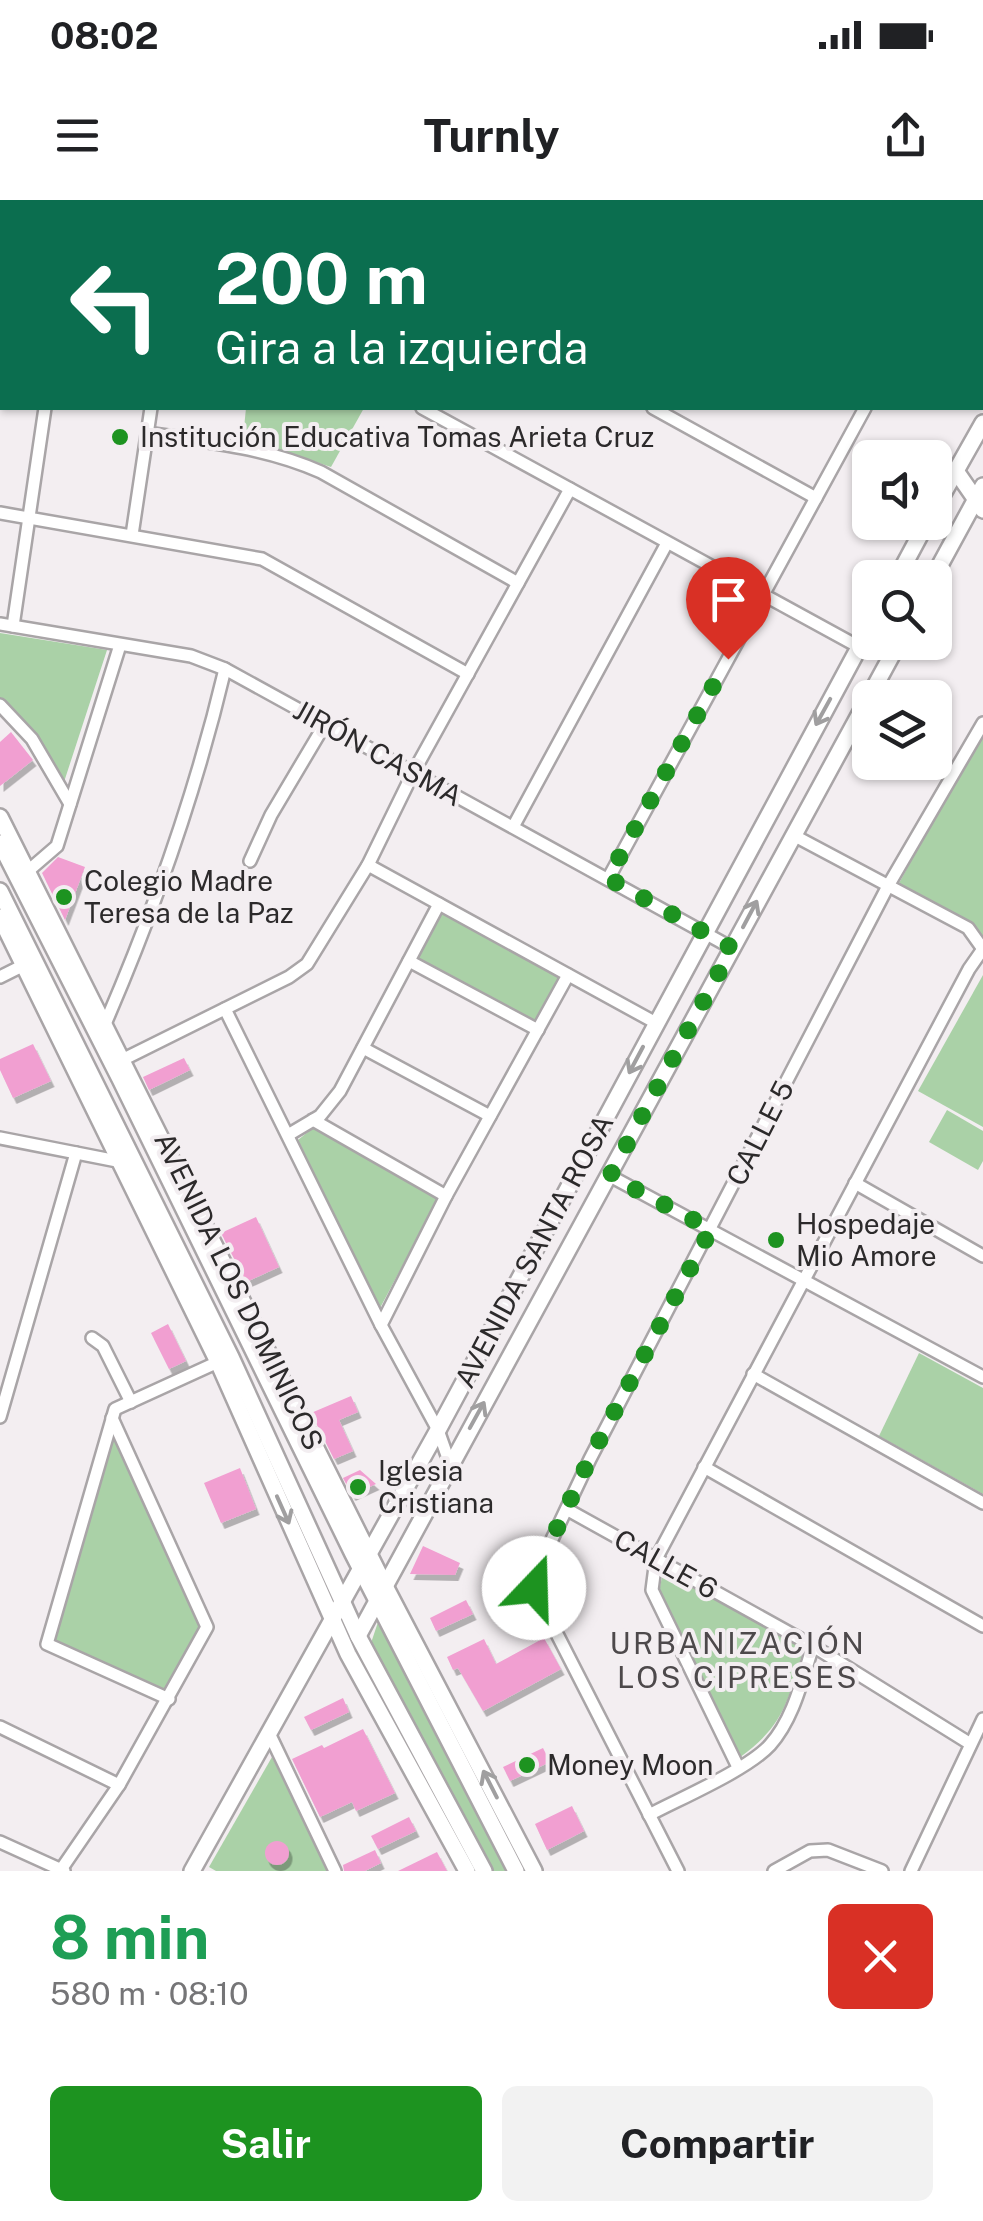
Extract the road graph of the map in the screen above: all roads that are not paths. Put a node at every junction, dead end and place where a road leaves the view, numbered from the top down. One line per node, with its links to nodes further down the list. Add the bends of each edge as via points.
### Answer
1 (44, 410): 16 (street)
2 (151, 410): 7 (street)
3 (426, 410): 12 (street)
4 (658, 410): 13 (street)
5 (864, 410): 13 (street)
6 (983, 424): 8 (main road)
7 (147, 434): 17 (street); 20 (street, via 290,458)
8 (970, 446): 9 (main road); 10 (main road)
9 (983, 460)
10 (956, 470): 11 (main road); 14 (main road)
11 (952, 477)
12 (570, 489): 18 (street); 20 (street)
13 (816, 498): 21 (street)
14 (981, 498): 19 (main road)
15 (0, 513): 16 (street)
16 (27, 517): 17 (street); 22 (street)
17 (132, 535): 28 (street, via 262,559)
18 (667, 543): 21 (street); 35 (street)
19 (945, 560)
20 (518, 583): 28 (street)
21 (763, 596): 23 (street); 41 (street)
22 (7, 625): 24 (street, JIRÓN CASMA)
23 (852, 643)
24 (120, 645): 27 (street, JIRÓN CASMA, via 191,656); 33 (street)
25 (852, 660): 46 (main road, AVENIDA SANTA ROSA, one-way to 46)
26 (888, 660): 36 (main road, AVENIDA SANTA ROSA)
27 (225, 669): 30 (street, JIRÓN CASMA); 56 (street, via 210,730)
28 (468, 674): 32 (street)
29 (0, 705): 33 (street, via 32,738)
30 (326, 724): 32 (street, JIRÓN CASMA); 38 (street)
31 (981, 730): 42 (street, CALLE 5)
32 (413, 773): 35 (street, JIRÓN CASMA); 39 (street)
33 (70, 804): 40 (street, via 57,846)
34 (0, 817): 40 (main road, AVENIDA LOS DOMINICOS)
35 (513, 827): 41 (street, JIRÓN CASMA)
36 (793, 835): 42 (street); 47 (main road, AVENIDA SANTA ROSA, one-way to 36)
37 (0, 843): 61 (main road, AVENIDA LOS DOMINICOS)
38 (250, 861)
39 (368, 865): 44 (street); 54 (street, via 308,964)
40 (28, 871): 56 (main road, AVENIDA LOS DOMINICOS)
41 (608, 878): 46 (street, JIRÓN CASMA)
42 (888, 886): 48 (street, via 968,928); 72 (street, CALLE 5)
43 (0, 892): 53 (main road, AVENIDA LOS DOMINICOS)
44 (440, 904): 49 (street); 51 (street)
45 (0, 917): 50 (main road, AVENIDA LOS DOMINICOS)
46 (704, 932): 47 (street, JIRÓN CASMA); 55 (main road, AVENIDA SANTA ROSA)
47 (732, 948): 69 (main road, AVENIDA SANTA ROSA)
48 (983, 949): 70 (street)
49 (409, 961): 58 (street); 59 (street)
50 (24, 965): 52 (street); 57 (main road, AVENIDA LOS DOMINICOS)
51 (568, 975): 55 (street); 58 (street)
52 (0, 977)
53 (54, 997): 57 (main road); 91 (main road, AVENIDA LOS DOMINICOS, via 231,1356)
54 (225, 1009): 60 (street); 65 (street)
55 (656, 1023): 83 (main road, AVENIDA SANTA ROSA, one-way to 83)
56 (106, 1024): 60 (main road, AVENIDA LOS DOMINICOS)
57 (55, 1026): 68 (main road, AVENIDA LOS DOMINICOS)
58 (538, 1030): 63 (street)
59 (363, 1048): 63 (street); 64 (street, via 340,1091)
60 (124, 1059): 62 (main road, AVENIDA LOS DOMINICOS)
61 (120, 1079): 62 (main road); 89 (main road, AVENIDA LOS DOMINICOS)
62 (144, 1098): 89 (main road, AVENIDA LOS DOMINICOS)
63 (490, 1116): 71 (street)
64 (314, 1120): 65 (street); 71 (street)
65 (288, 1135): 75 (street)
66 (0, 1138): 67 (street)
67 (76, 1152): 68 (street); 81 (street)
68 (122, 1162): 77 (main road, AVENIDA LOS DOMINICOS)
69 (610, 1176): 72 (street); 84 (main road, AVENIDA SANTA ROSA, one-way to 69)
70 (856, 1183): 73 (street); 74 (street)
71 (446, 1196): 75 (street)
72 (711, 1229): 74 (street); 87 (street, CALLE 5)
73 (983, 1256)
74 (804, 1278): 78 (street); 79 (street)
75 (381, 1324): 83 (street)
76 (92, 1338): 80 (street, via 103,1346)
77 (218, 1362): 80 (street); 92 (main road, AVENIDA LOS DOMINICOS, one-way to 92)
78 (753, 1374): 85 (street); 86 (street)
79 (983, 1377)
80 (131, 1402): 82 (street)
81 (0, 1417)
82 (112, 1418): 96 (street, via 206,1621); 96 (street, via 48,1644)
83 (438, 1430): 84 (street); 89 (main road, AVENIDA SANTA ROSA)
84 (450, 1464): 90 (main road, AVENIDA SANTA ROSA)
85 (704, 1466): 88 (street); 93 (street)
86 (983, 1503)
87 (568, 1510): 88 (street, CALLE 6); 103 (street, CALLE 5, via 534,1588)
88 (656, 1559): 95 (street, CALLE 6); 101 (street, via 652,1590)
89 (366, 1562): 90 (main road, AVENIDA LOS DOMINICOS); 91 (main road, AVENIDA SANTA ROSA)
90 (381, 1593): 94 (main road, AVENIDA SANTA ROSA); 111 (main road, AVENIDA LOS DOMINICOS); 112 (main road, AVENIDA LOS DOMINICOS, one-way to 90)
91 (342, 1604): 92 (main road, AVENIDA SANTA ROSA); 94 (main road, AVENIDA LOS DOMINICOS)
92 (333, 1622): 99 (main road, AVENIDA SANTA ROSA); 109 (main road, AVENIDA LOS DOMINICOS)
93 (983, 1626)
94 (358, 1636): 110 (main road, AVENIDA LOS DOMINICOS)
95 (813, 1646): 100 (street, CALLE 6); 101 (street, via 792,1711 769,1746)
96 (168, 1699): 102 (street)
97 (983, 1720): 100 (street)
98 (0, 1727): 102 (street)
99 (269, 1733): 106 (main road, AVENIDA SANTA ROSA); 108 (street)
100 (970, 1742): 117 (street)
101 (738, 1767): 103 (street)
102 (119, 1786): 107 (street)
103 (649, 1815): 113 (street, CALLE 5)
104 (0, 1842): 107 (street)
105 (810, 1851): 114 (street); 115 (street); 116 (street, via 828,1850)
106 (197, 1869)
107 (62, 1870)
108 (336, 1871)
109 (467, 1871)
110 (484, 1871)
111 (516, 1871)
112 (534, 1871)
113 (678, 1871)
114 (774, 1871)
115 (802, 1871)
116 (882, 1871)
117 (911, 1871)

